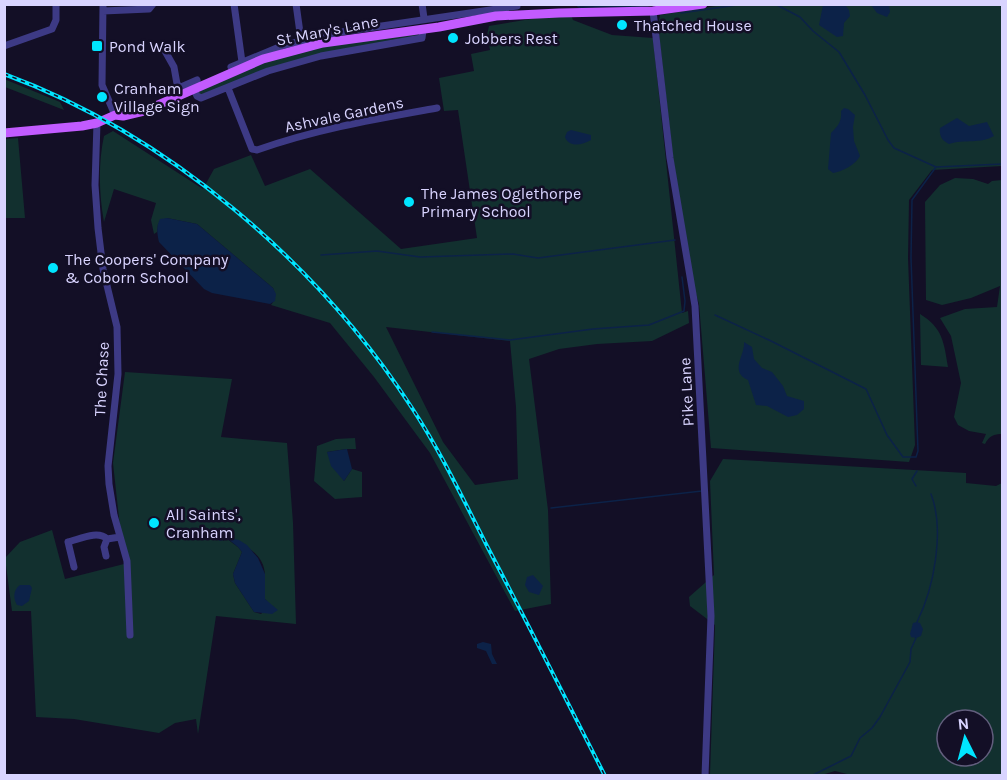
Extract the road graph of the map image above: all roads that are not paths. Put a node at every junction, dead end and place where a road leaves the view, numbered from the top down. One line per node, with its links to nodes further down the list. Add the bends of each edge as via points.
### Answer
1 (56, 4): 15 (street, via 52,29)
2 (153, 4): 9 (street, via 148,9)
3 (234, 4): 17 (street)
4 (296, 4): 14 (street)
5 (422, 4): 12 (street)
6 (703, 4): 10 (main road, St Mary's Lane)
7 (517, 6): 11 (street)
8 (485, 7): 11 (street); 12 (street)
9 (103, 8): 22 (street, via 102,85)
10 (653, 10): 11 (main road, St Mary's Lane); 30 (street, Pike Lane, via 670,158 695,306 711,616)
11 (495, 12): 13 (main road, St Mary's Lane)
12 (424, 18): 14 (street)
13 (423, 30): 18 (main road, St Mary's Lane, via 312,46); 20 (street, via 422,38 321,56)
14 (301, 40): 17 (street)
15 (4, 46)
16 (165, 51): 19 (street, via 177,84)
17 (242, 62): 18 (street, via 231,67)
18 (233, 71): 19 (main road, St Mary's Lane)
19 (189, 87): 20 (street, via 201,98); 22 (main road, St Mary's Lane, via 144,111)
20 (228, 88): 21 (street, Ashvale Gardens, via 252,149 257,150 292,137)
21 (437, 108)
22 (114, 115): 23 (main road, St Mary's Lane)
23 (97, 123): 24 (main road, St Mary's Lane); 25 (street, The Chase, via 98,228 103,270 117,327 118,374 108,466)
24 (4, 133)
25 (120, 537): 26 (street); 29 (street, The Chase, via 127,561)
26 (107, 539): 27 (street); 28 (street, via 97,535 68,542)
27 (106, 556)
28 (74, 567)
29 (130, 635)
30 (705, 776)

